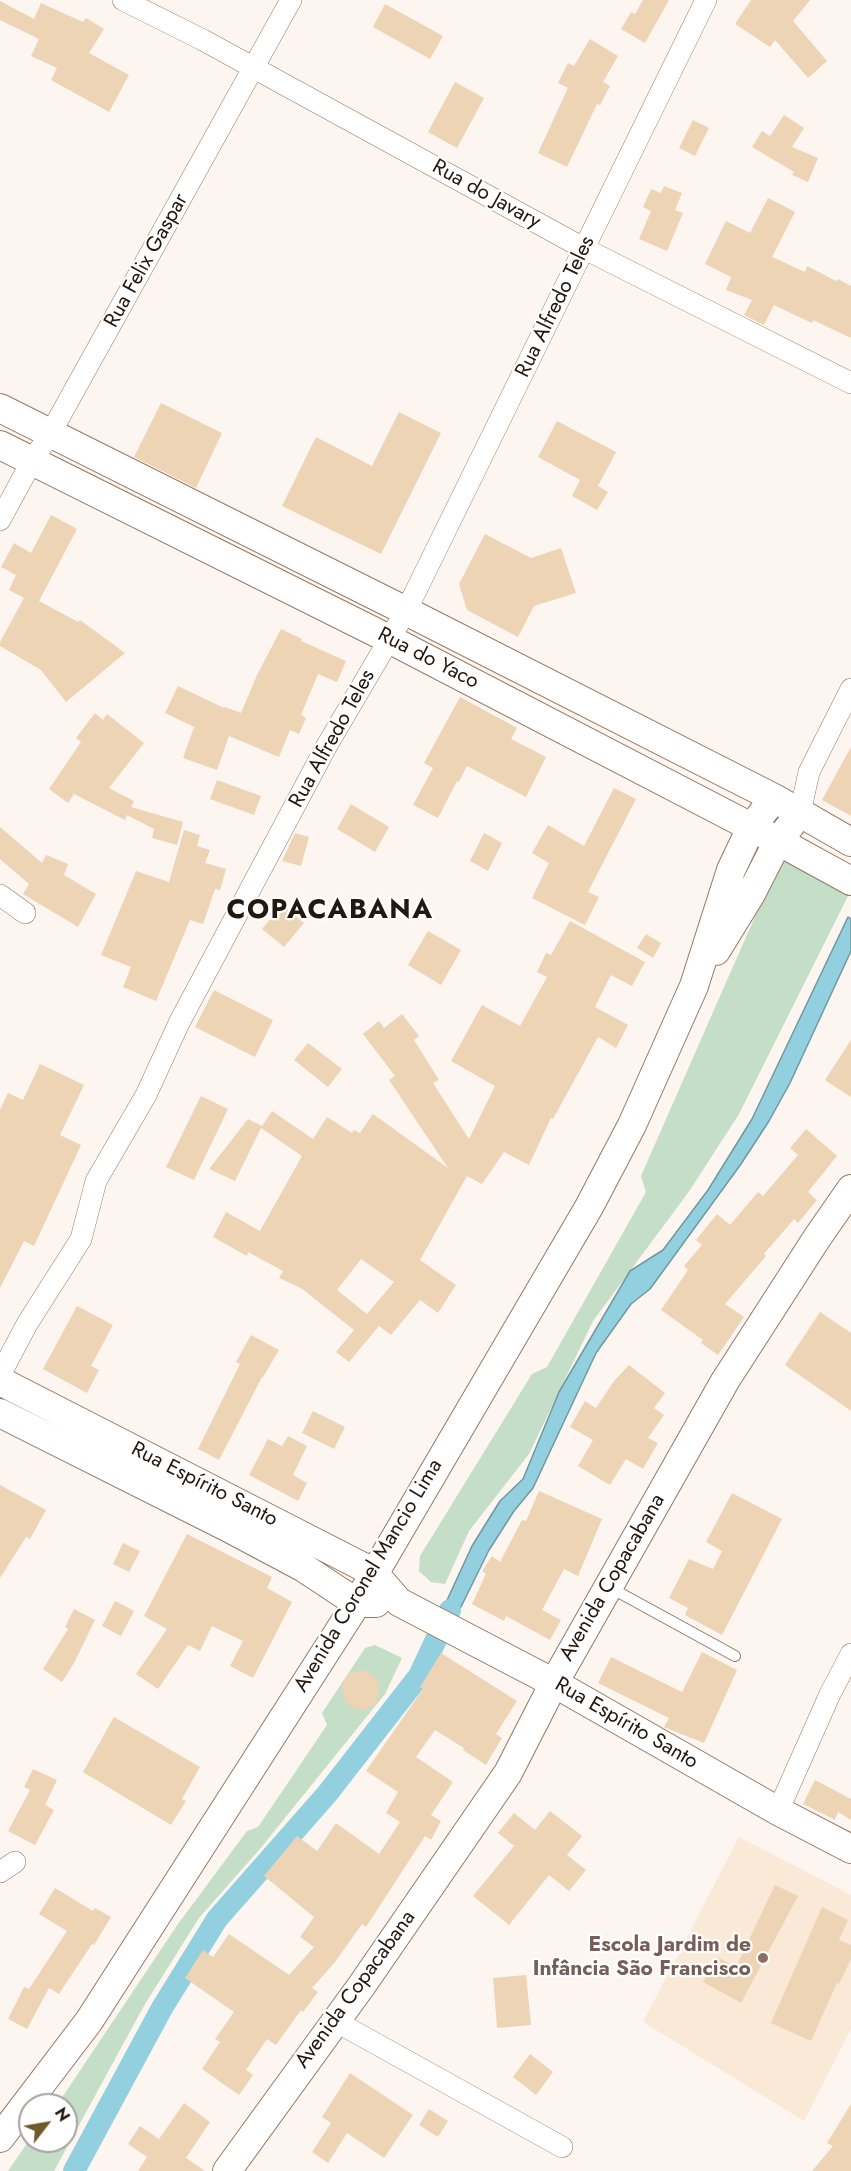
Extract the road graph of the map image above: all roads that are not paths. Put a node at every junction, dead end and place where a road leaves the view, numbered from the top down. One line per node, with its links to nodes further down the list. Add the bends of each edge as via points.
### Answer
1 (123, 0): 4 (street, Rua do Javary)
2 (291, 0): 4 (street, Rua Felix Gaspar)
3 (706, 0): 5 (street, Rua Alfredo Teles)
4 (255, 68): 5 (street, Rua do Javary); 8 (street, Rua Felix Gaspar)
5 (585, 249): 6 (street, Rua do Javary); 12 (street, Rua Alfredo Teles)
6 (851, 383)
7 (0, 408): 8 (street, Rua do Yaco)
8 (50, 434): 10 (street, Rua Felix Gaspar); 12 (street, Rua do Yaco)
9 (0, 445): 10 (street, Rua do Yaco)
10 (32, 461): 11 (street, Rua Felix Gaspar); 13 (street, Rua do Yaco)
11 (0, 520)
12 (406, 611): 13 (street, Rua Alfredo Teles); 16 (street, Rua do Yaco)
13 (389, 639): 18 (street, Rua do Yaco); 26 (street, Rua Alfredo Teles, via 326,747 179,1023 146,1095 96,1181 81,1239)
14 (851, 688): 15 (street, Avenida Coronel Mancio Lima)
15 (810, 772): 16 (street, Avenida Coronel Mancio Lima); 17 (street, Avenida Coronel Mancio Lima)
16 (774, 798): 17 (street, Rua do Yaco); 18 (street, Avenida Coronel Mancio Lima)
17 (800, 813): 19 (street, Avenida Coronel Mancio Lima); 20 (street, Rua do Yaco)
18 (751, 828): 19 (street, Rua do Yaco); 24 (street, Avenida Coronel Mancio Lima, via 730,870)
19 (778, 841): 21 (street, Rua do Yaco); 24 (street, Avenida Coronel Mancio Lima, via 751,894)
20 (851, 842)
21 (851, 881)
22 (0, 895): 23 (street)
23 (25, 913)
24 (694, 986): 29 (street, Avenida Coronel Mancio Lima, via 632,1125 589,1207)
25 (851, 1189): 30 (street, Avenida Copacabana, via 725,1381)
26 (0, 1375)
27 (0, 1381): 29 (street, Rua Espírito Santo)
28 (0, 1413): 32 (street, Rua Espírito Santo, via 235,1531 304,1568)
29 (373, 1572): 31 (street, Rua Espírito Santo); 32 (street, Avenida Coronel Mancio Lima)
30 (608, 1587): 34 (lane); 35 (street, Avenida Copacabana)
31 (399, 1602): 32 (street, Rua Espírito Santo); 35 (street, Rua Espírito Santo)
32 (357, 1603): 39 (street, Avenida Coronel Mancio Lima, via 89,2022)
33 (851, 1654): 36 (street)
34 (735, 1656)
35 (554, 1683): 36 (street, Rua Espírito Santo); 38 (street, Avenida Copacabana, via 508,1773)
36 (778, 1811): 37 (street, Rua Espírito Santo)
37 (851, 1849)
38 (335, 2021): 40 (street); 41 (street, Avenida Copacabana)
39 (0, 2138)
40 (562, 2147)
41 (227, 2171)

